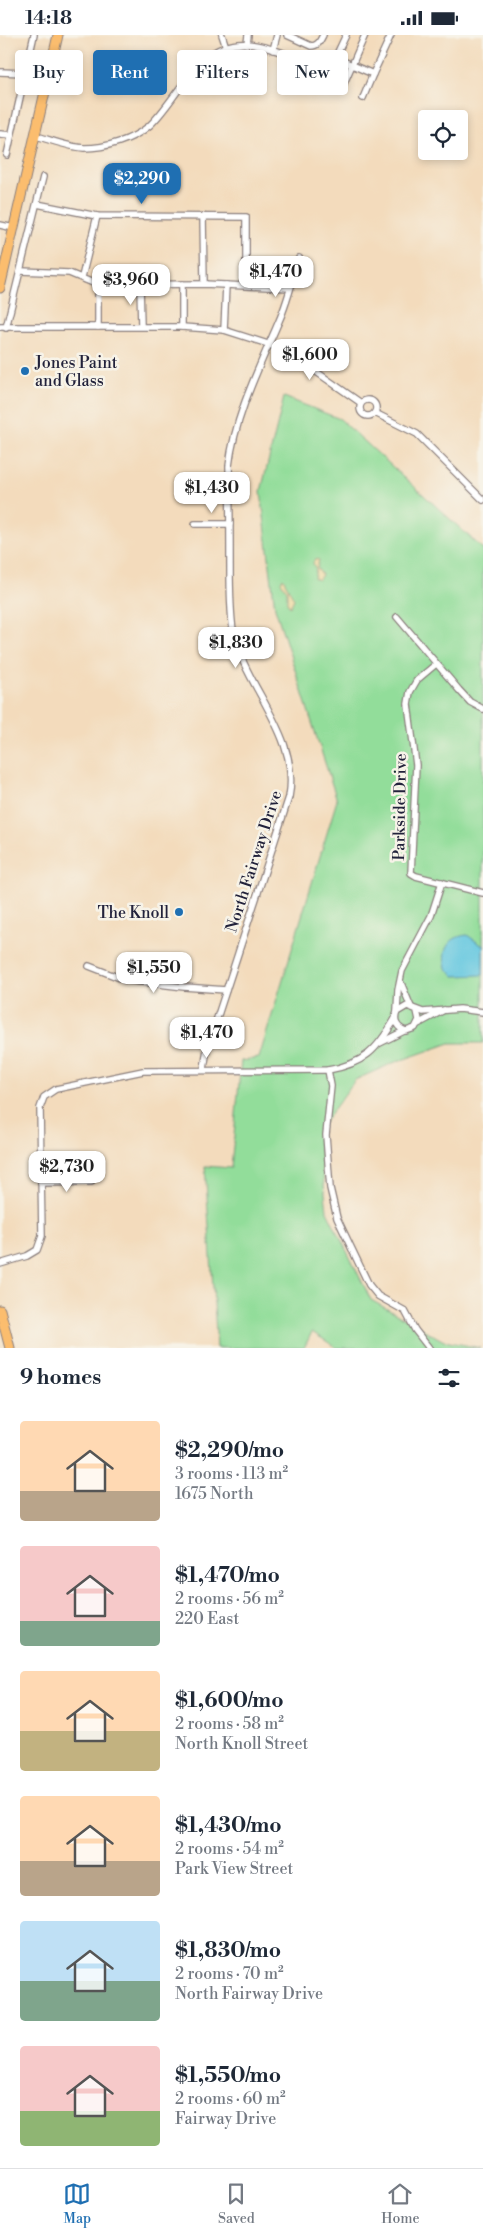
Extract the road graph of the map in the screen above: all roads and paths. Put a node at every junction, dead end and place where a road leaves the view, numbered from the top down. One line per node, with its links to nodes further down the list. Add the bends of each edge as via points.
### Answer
1 (34, 35): 13 (street)
2 (58, 35): 27 (main road)
3 (222, 35): 12 (street)
4 (248, 35): 11 (street)
5 (277, 35): 14 (street)
6 (287, 35): 7 (street, via 311,46 316,46)
7 (323, 35)
8 (346, 35): 15 (street)
9 (365, 35): 18 (street)
10 (391, 35): 22 (street)
11 (247, 44): 12 (street); 14 (street)
12 (226, 47): 27 (street, via 200,62 148,126 119,143 84,148)
13 (30, 50)
14 (273, 50): 16 (street)
15 (339, 50)
16 (277, 52)
17 (348, 63): 18 (street)
18 (352, 65): 21 (street); 22 (street)
19 (0, 73): 20 (street)
20 (15, 73)
21 (348, 74)
22 (373, 74): 24 (street)
23 (20, 95): 26 (street)
24 (363, 98)
25 (0, 135): 26 (street)
26 (11, 135): 28 (street)
27 (36, 136): 34 (main road)
28 (7, 155)
29 (43, 177): 30 (street)
30 (37, 204): 31 (street); 36 (street)
31 (97, 216): 32 (street); 37 (street)
32 (203, 216): 39 (street); 43 (street, via 246,217)
33 (0, 225): 34 (street)
34 (14, 229): 44 (main road)
35 (299, 258): 45 (street, North Fairway Drive)
36 (21, 271): 37 (street, via 69,273); 47 (street)
37 (82, 277): 40 (street)
38 (182, 284): 39 (street); 41 (street); 49 (street)
39 (204, 284): 42 (street)
40 (98, 285): 41 (street); 48 (street)
41 (140, 285): 46 (street)
42 (226, 285): 43 (street); 50 (street)
43 (246, 285): 45 (street)
44 (0, 288)
45 (290, 288): 51 (street, North Fairway Drive)
46 (141, 326): 48 (street); 49 (street)
47 (3, 327): 48 (street)
48 (98, 327)
49 (182, 327): 50 (street)
50 (224, 330): 51 (street)
51 (268, 344): 52 (street, via 295,357); 56 (street, North Fairway Drive, via 236,426 230,466)
52 (361, 403): 53 (street, via 368,400 374,403); 53 (street, via 363,415)
53 (375, 413): 54 (street, via 417,434)
54 (483, 500)
55 (195, 524): 56 (street)
56 (230, 524): 64 (street, North Fairway Drive, via 233,630 240,654 276,721 292,781)
57 (398, 617): 58 (street)
58 (436, 664): 59 (street, via 470,701); 60 (street, Parkside Drive, via 416,680 408,704 416,765 411,873)
59 (483, 709)
60 (442, 882): 61 (street); 63 (street, via 431,916 402,971)
61 (483, 893)
62 (89, 966): 64 (street, via 125,980)
63 (401, 983): 65 (street); 68 (street)
64 (226, 990): 74 (street, North Fairway Drive)
65 (411, 1007): 67 (street); 68 (street, via 403,1007)
66 (444, 1010): 67 (street); 69 (street); 71 (street)
67 (417, 1011): 71 (street)
68 (397, 1012): 70 (street)
69 (483, 1013)
70 (395, 1019): 72 (street, via 398,1027); 73 (street)
71 (418, 1024): 72 (street)
72 (406, 1031): 73 (street)
73 (380, 1043): 75 (street, via 348,1067)
74 (204, 1069): 75 (street); 77 (street, via 127,1073 56,1089 44,1097 40,1108)
75 (328, 1070): 81 (street, via 331,1086 326,1135 330,1188 337,1218 369,1285 378,1296 405,1311)
76 (91, 1182): 77 (street)
77 (41, 1183): 78 (street, via 42,1236 38,1250 27,1257)
78 (0, 1264)
79 (0, 1310): 80 (main road)
80 (10, 1348)
81 (430, 1348)

